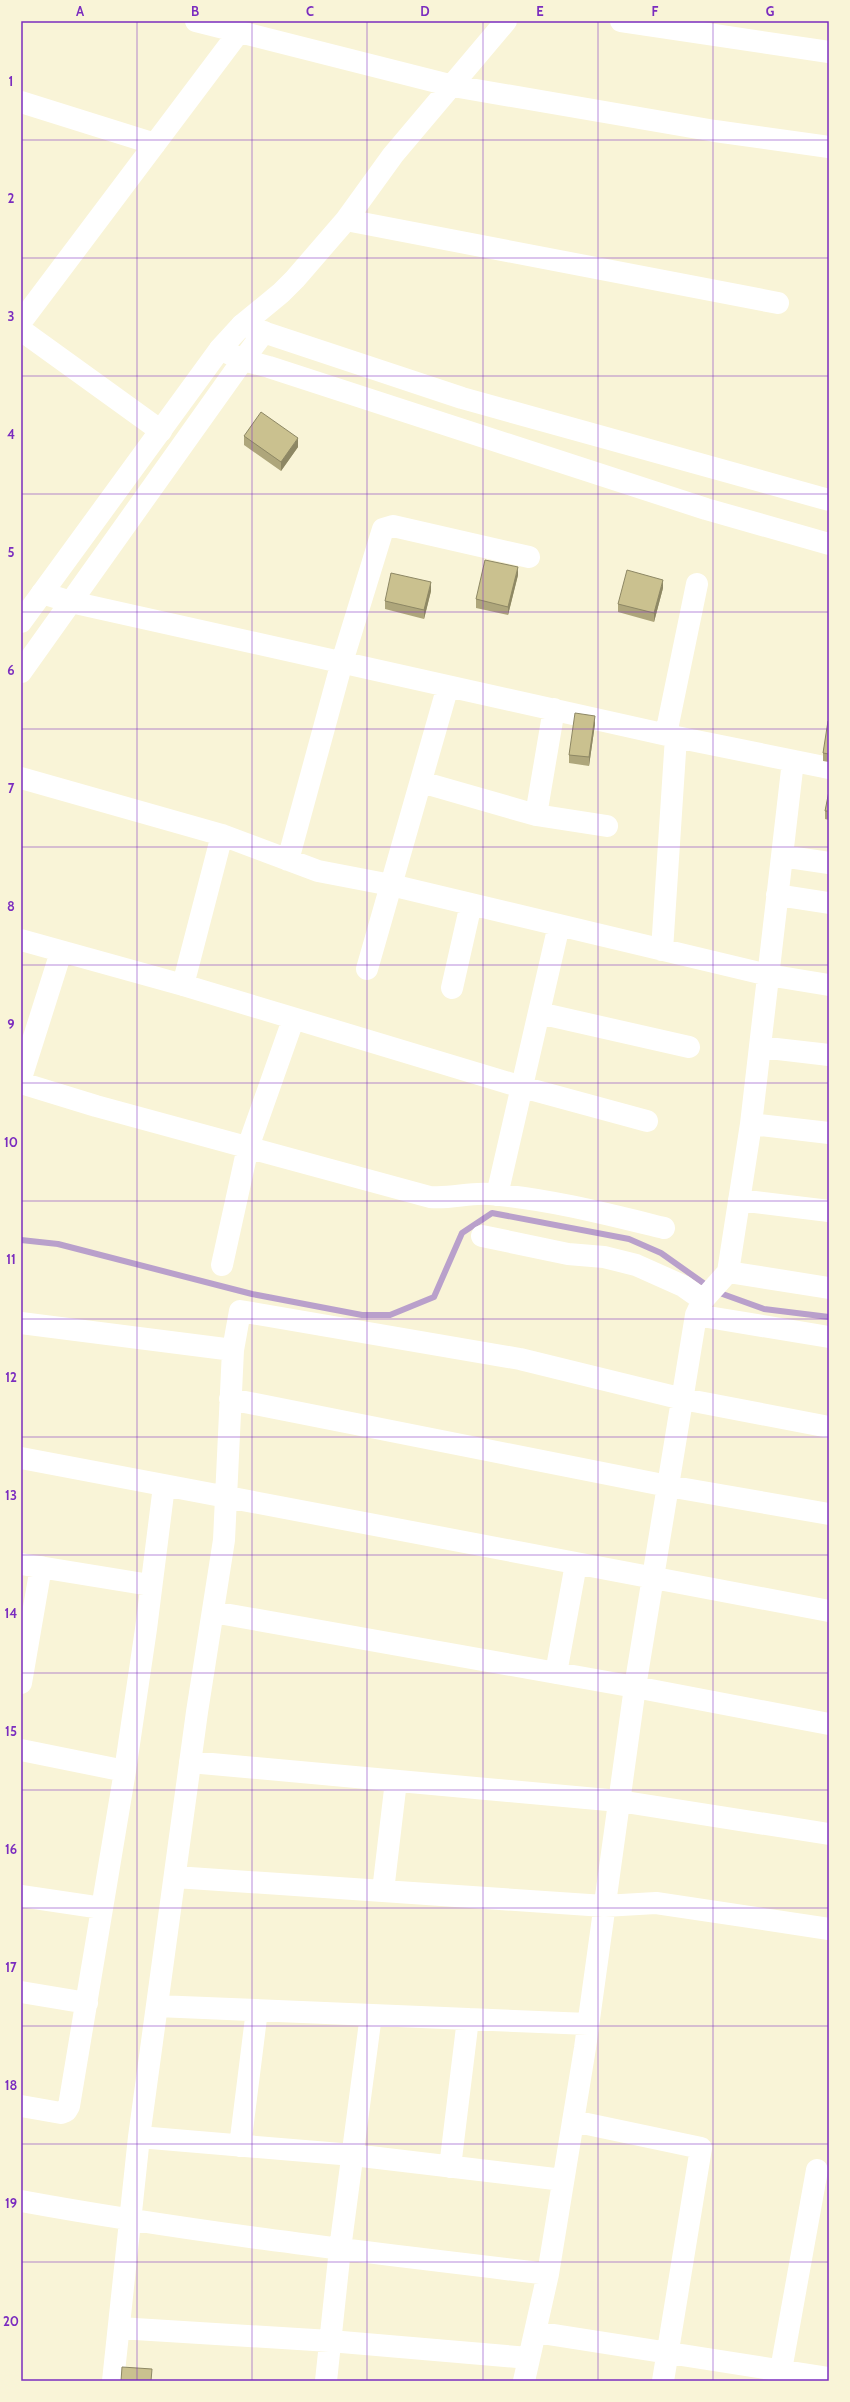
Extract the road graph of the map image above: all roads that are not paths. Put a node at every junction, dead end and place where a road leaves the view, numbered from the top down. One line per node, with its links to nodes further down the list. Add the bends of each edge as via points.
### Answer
1 (196, 21): 4 (main road)
2 (506, 21): 6 (main road)
3 (621, 21): 5 (main road)
4 (239, 32): 6 (main road); 8 (main road)
5 (829, 52)
6 (453, 86): 9 (main road, via 715,131); 10 (main road, via 393,156)
7 (21, 102): 8 (main road)
8 (155, 144): 13 (main road)
9 (829, 146)
10 (346, 220): 11 (main road); 12 (main road)
11 (281, 293): 14 (main road); 16 (main road)
12 (778, 303)
13 (21, 322)
14 (242, 325): 16 (main road); 17 (main road)
15 (21, 330): 19 (main road)
16 (264, 332): 18 (main road); 20 (main road, via 462,398)
17 (220, 350): 18 (main road); 19 (main road)
18 (243, 360): 21 (main road, via 706,509); 25 (main road)
19 (161, 431): 24 (main road)
20 (829, 500)
21 (829, 544)
22 (529, 557): 27 (main road, via 393,526 383,529)
23 (696, 584): 31 (main road)
24 (42, 593): 25 (main road); 26 (main road)
25 (71, 602): 27 (main road); 28 (main road)
26 (21, 622)
27 (342, 662): 29 (main road); 40 (main road)
28 (21, 672)
29 (448, 686): 30 (main road); 35 (main road)
30 (554, 709): 31 (main road); 36 (main road)
31 (671, 735): 32 (main road); 48 (main road)
32 (793, 761): 33 (main road); 39 (main road)
33 (829, 768)
34 (21, 778): 38 (main road)
35 (421, 782): 36 (main road); 42 (main road)
36 (536, 815): 37 (main road)
37 (607, 826)
38 (222, 834): 40 (main road); 52 (main road)
39 (782, 856): 41 (main road); 43 (main road)
40 (288, 860): 42 (main road, via 318,871)
41 (829, 863)
42 (391, 885): 45 (main road); 50 (main road)
43 (777, 895): 44 (main road); 51 (main road)
44 (829, 903)
45 (471, 904): 46 (main road); 54 (main road)
46 (559, 925): 48 (main road); 55 (main road)
47 (21, 940): 49 (main road)
48 (662, 950): 51 (main road)
49 (61, 952): 52 (main road); 60 (main road)
50 (367, 969)
51 (768, 975): 53 (main road); 58 (main road)
52 (183, 985): 56 (main road)
53 (829, 985)
54 (452, 988)
55 (539, 1013): 57 (main road); 62 (main road)
56 (293, 1020): 62 (main road); 66 (main road)
57 (689, 1047)
58 (760, 1047): 59 (main road); 64 (main road)
59 (829, 1055)
60 (21, 1078)
61 (21, 1083): 66 (main road)
62 (522, 1087): 63 (main road); 67 (main road)
63 (647, 1121)
64 (752, 1124): 65 (main road); 68 (main road)
65 (829, 1133)
66 (248, 1147): 67 (main road, via 430,1197 453,1198 481,1193); 72 (main road)
67 (497, 1195): 70 (main road, via 571,1206)
68 (739, 1200): 69 (main road); 74 (main road)
69 (829, 1211)
70 (664, 1228)
71 (482, 1236): 74 (main road, via 568,1254 604,1257 636,1265 683,1286)
72 (222, 1265)
73 (829, 1288): 74 (main road)
74 (711, 1293): 76 (main road); 79 (main road)
75 (21, 1323): 77 (main road)
76 (829, 1338)
77 (233, 1350): 78 (main road); 79 (main road, via 238,1314 244,1310 520,1359)
78 (230, 1398): 83 (main road); 84 (main road)
79 (683, 1399): 80 (main road); 83 (main road)
80 (829, 1427)
81 (21, 1458): 82 (main road)
82 (164, 1486): 84 (main road); 89 (main road)
83 (668, 1486): 85 (main road); 88 (main road)
84 (226, 1497): 86 (main road); 91 (main road, via 224,1540)
85 (829, 1514)
86 (576, 1564): 88 (main road); 93 (main road)
87 (31, 1566): 89 (main road); 92 (main road)
88 (652, 1578): 90 (main road); 94 (main road)
89 (150, 1585): 98 (main road)
90 (829, 1611)
91 (213, 1612): 93 (main road); 97 (main road)
92 (22, 1673)
93 (556, 1673): 94 (main road)
94 (635, 1687): 95 (main road); 100 (main road)
95 (829, 1724)
96 (21, 1750): 98 (main road)
97 (190, 1762): 99 (main road); 102 (main road)
98 (125, 1772): 106 (main road)
99 (396, 1781): 100 (main road); 103 (main road)
100 (619, 1801): 101 (main road); 105 (main road)
101 (829, 1834)
102 (175, 1877): 103 (main road); 110 (main road)
103 (383, 1891): 105 (main road)
104 (21, 1896): 106 (main road)
105 (604, 1906): 107 (main road, via 656,1903); 114 (main road)
106 (102, 1908): 109 (main road)
107 (829, 1929)
108 (21, 1992): 109 (main road)
109 (87, 2003): 115 (main road, via 66,2111 60,2113)
110 (157, 2006): 111 (main road); 117 (main road)
111 (257, 2010): 112 (main road); 118 (main road)
112 (371, 2015): 113 (main road); 119 (main road)
113 (468, 2019): 114 (main road); 120 (main road)
114 (588, 2024): 116 (main road)
115 (21, 2106)
116 (573, 2121): 122 (main road); 130 (main road, via 701,2148)
117 (139, 2137): 118 (main road); 124 (main road)
118 (240, 2146): 119 (main road)
119 (352, 2155): 120 (main road); 125 (main road)
120 (450, 2167): 122 (main road)
121 (817, 2170): 132 (main road)
122 (563, 2180): 126 (main road)
123 (21, 2201): 124 (main road)
124 (129, 2220): 125 (main road); 127 (main road)
125 (340, 2249): 126 (main road); 129 (main road)
126 (548, 2274): 128 (main road)
127 (118, 2328): 129 (main road); 134 (main road)
128 (535, 2332): 130 (main road); 131 (main road)
129 (330, 2341): 131 (main road); 135 (main road)
130 (668, 2351): 132 (main road); 137 (main road)
131 (529, 2358): 136 (main road)
132 (780, 2376): 133 (main road)
133 (829, 2378)
134 (113, 2381)
135 (326, 2381)
136 (524, 2381)
137 (663, 2381)

